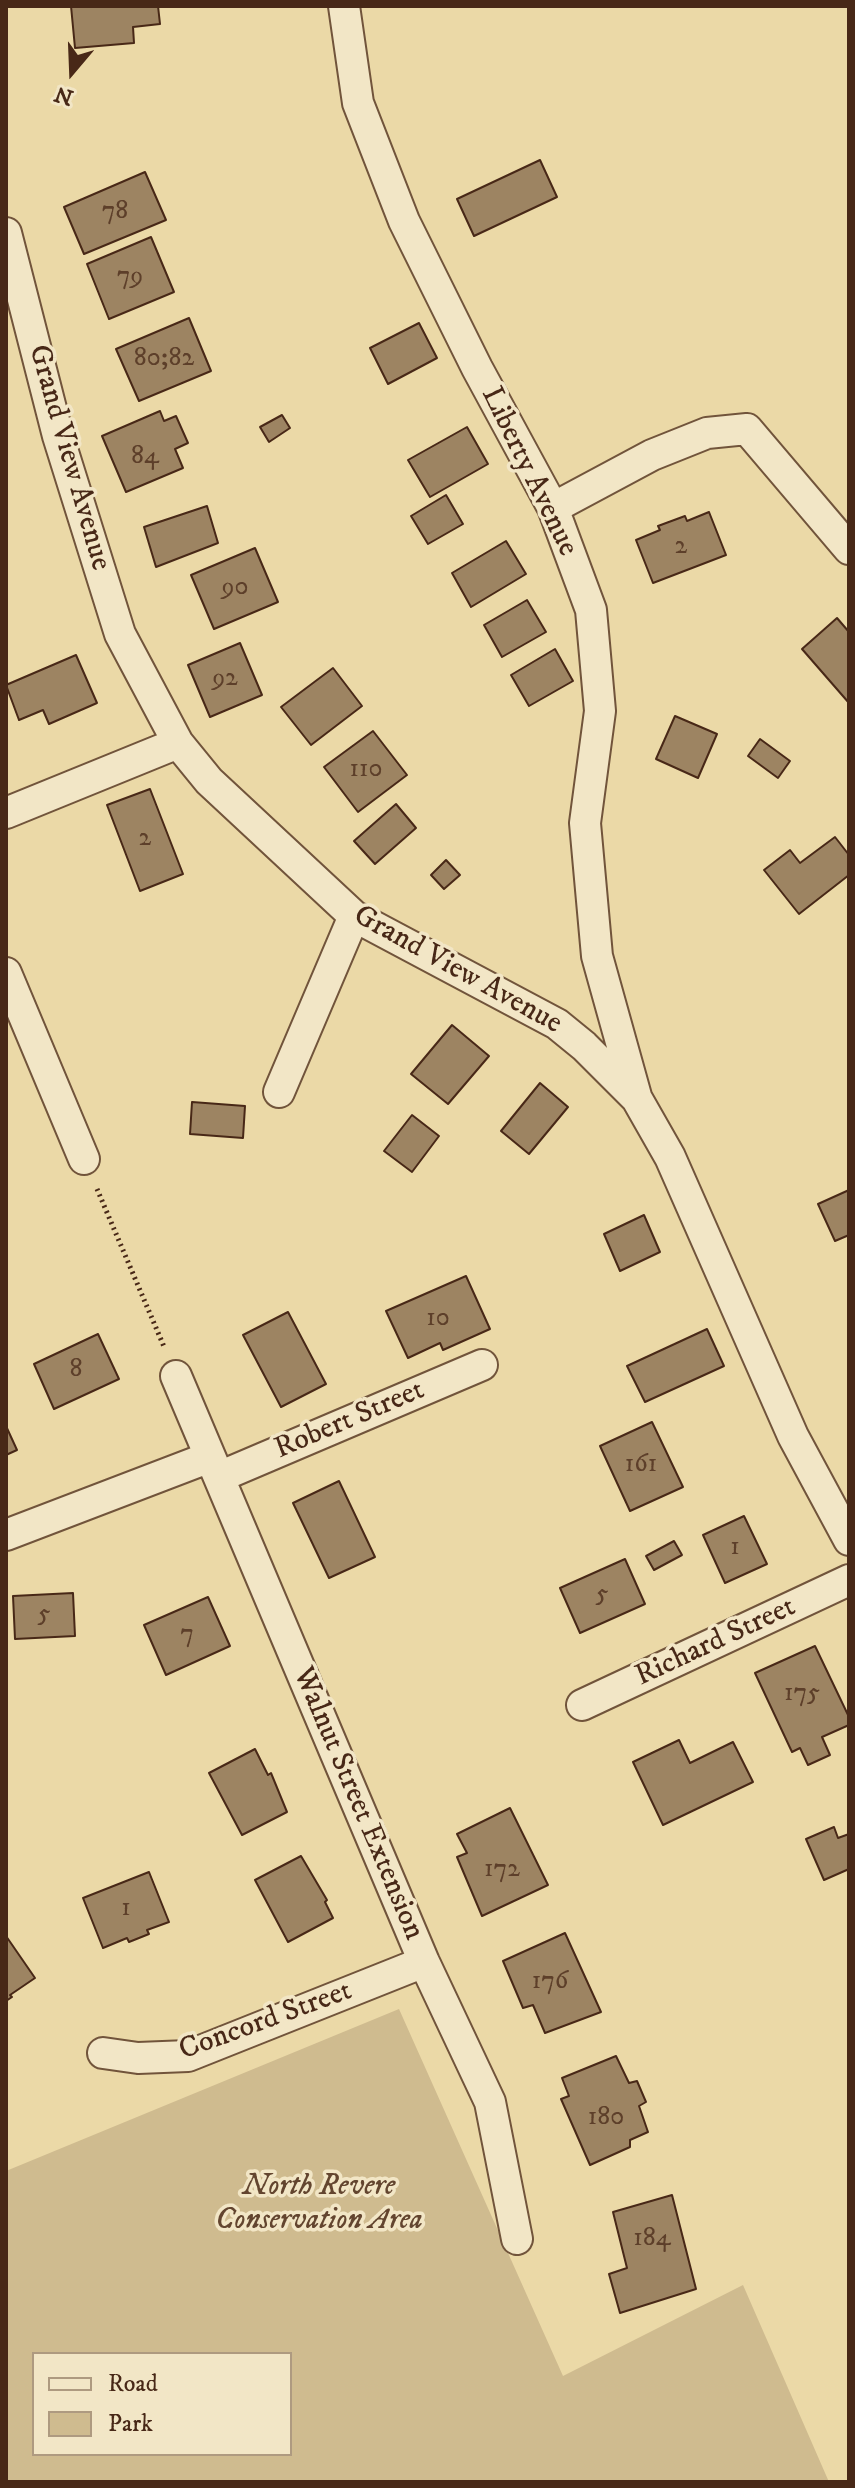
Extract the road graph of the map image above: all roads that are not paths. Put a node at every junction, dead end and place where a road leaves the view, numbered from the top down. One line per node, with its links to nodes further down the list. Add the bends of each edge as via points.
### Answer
1 (344, 6): 3 (street, Liberty Avenue, via 358,103 404,221)
2 (6, 233): 5 (street, Grand View Avenue, via 58,436 120,634)
3 (553, 508): 4 (street, via 707,433 747,429); 10 (street, Liberty Avenue, via 591,610 600,711 585,823 597,956)
4 (849, 549)
5 (178, 743): 6 (street); 7 (street, Grand View Avenue, via 209,781)
6 (6, 813)
7 (354, 916): 9 (street); 10 (street, Grand View Avenue, via 557,1024)
8 (6, 973): 11 (street)
9 (279, 1092)
10 (637, 1099): 16 (street, Grand View Avenue, via 670,1157 793,1436)
11 (84, 1159)
12 (482, 1365): 14 (street, Robert Street)
13 (176, 1376): 14 (street, Walnut Street Extension)
14 (214, 1467): 15 (street, Robert Street, via 154,1478); 19 (street, Walnut Street Extension)
15 (6, 1535)
16 (849, 1540)
17 (849, 1580): 18 (street, Richard Street)
18 (582, 1705)
19 (424, 1962): 20 (street, Concord Street, via 188,2056); 21 (street, Walnut Street Extension, via 490,2102)
20 (103, 2053)
21 (517, 2239)

